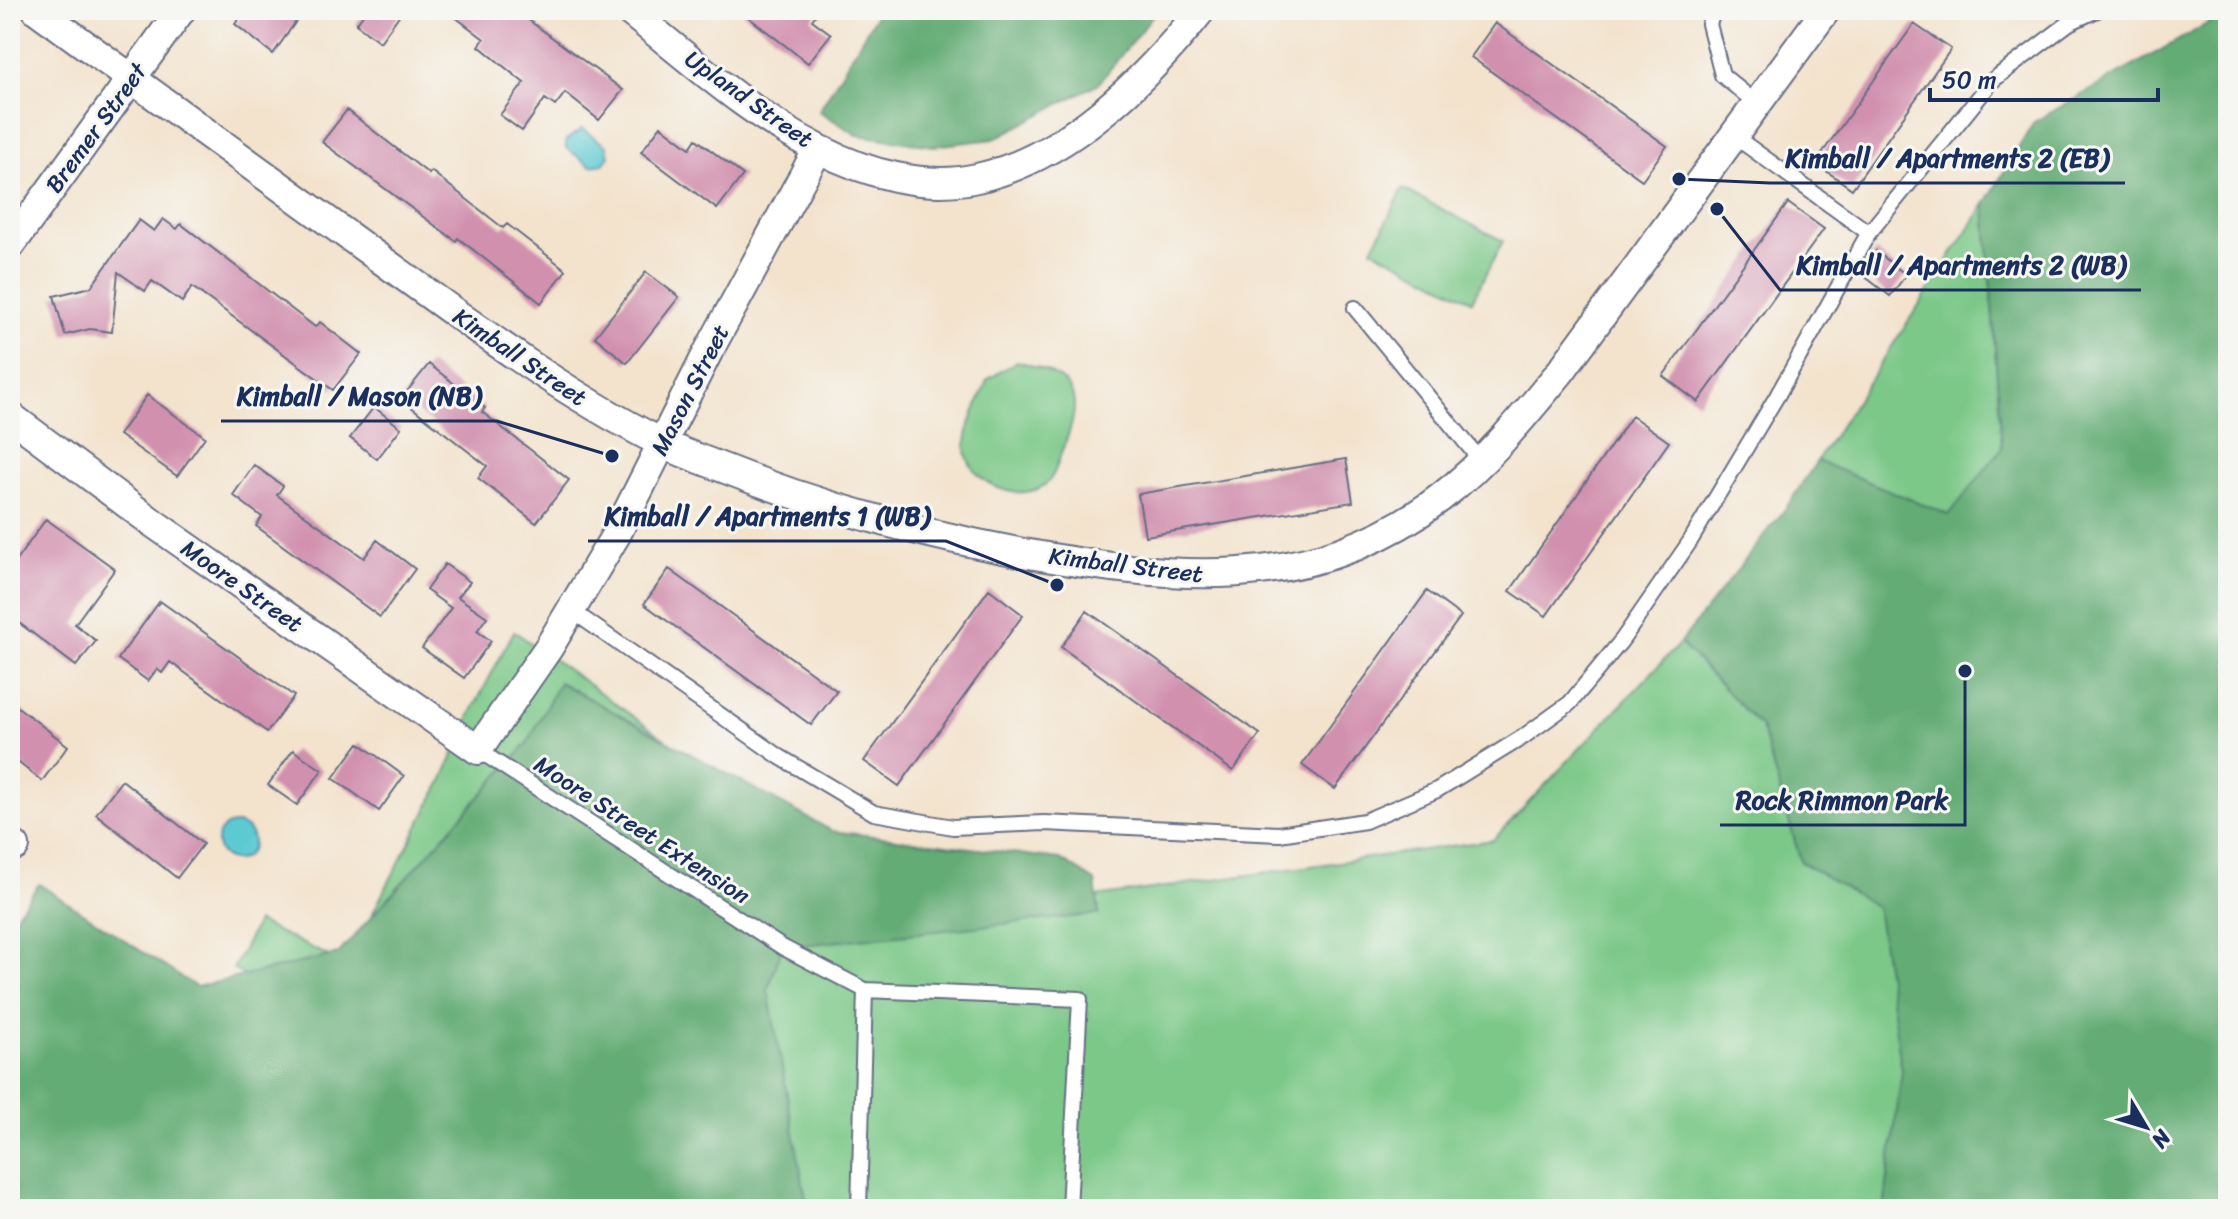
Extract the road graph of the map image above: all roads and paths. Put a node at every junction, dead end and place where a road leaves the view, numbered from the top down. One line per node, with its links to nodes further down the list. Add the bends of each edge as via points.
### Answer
1 (37, 10): 8 (street, Kimball Street)
2 (181, 10): 8 (street, Bremer Street)
3 (628, 10): 11 (street, Upland Street, via 764,116)
4 (1201, 10): 11 (street, Upland Street, via 1134,84 1078,129 1013,166 977,178 938,182 864,168)
5 (1714, 10): 9 (lane, via 1709,24 1722,75)
6 (1826, 10): 9 (street, Kimball Street)
7 (2097, 10): 12 (lane, via 2069,23 1993,80)
8 (132, 78): 13 (street, Bremer Street); 16 (street, Kimball Street, via 514,356)
9 (1757, 104): 10 (street, Kimball Street)
10 (1734, 136): 12 (lane); 17 (street, Kimball Street, via 1561,371)
11 (818, 149): 16 (street, Mason Street)
12 (1869, 233): 18 (lane, via 1689,543 1622,640 1570,703 1437,790 1365,821 1279,834 1044,823 953,827 874,813 780,757)
13 (10, 246)
14 (1355, 308): 17 (lane)
15 (10, 416): 19 (street, Moore Street, via 153,523)
16 (662, 444): 17 (street, Kimball Street, via 775,489 957,540 1097,566 1204,576 1310,560 1377,535 1438,499); 18 (street, Mason Street)
17 (1481, 461)
18 (571, 610): 19 (street, Mason Street)
19 (478, 750): 20 (lane, Moore Street Extension, via 782,947)
20 (865, 990): 21 (lane); 22 (lane, via 1080,999)
21 (859, 1209)
22 (1069, 1209)

